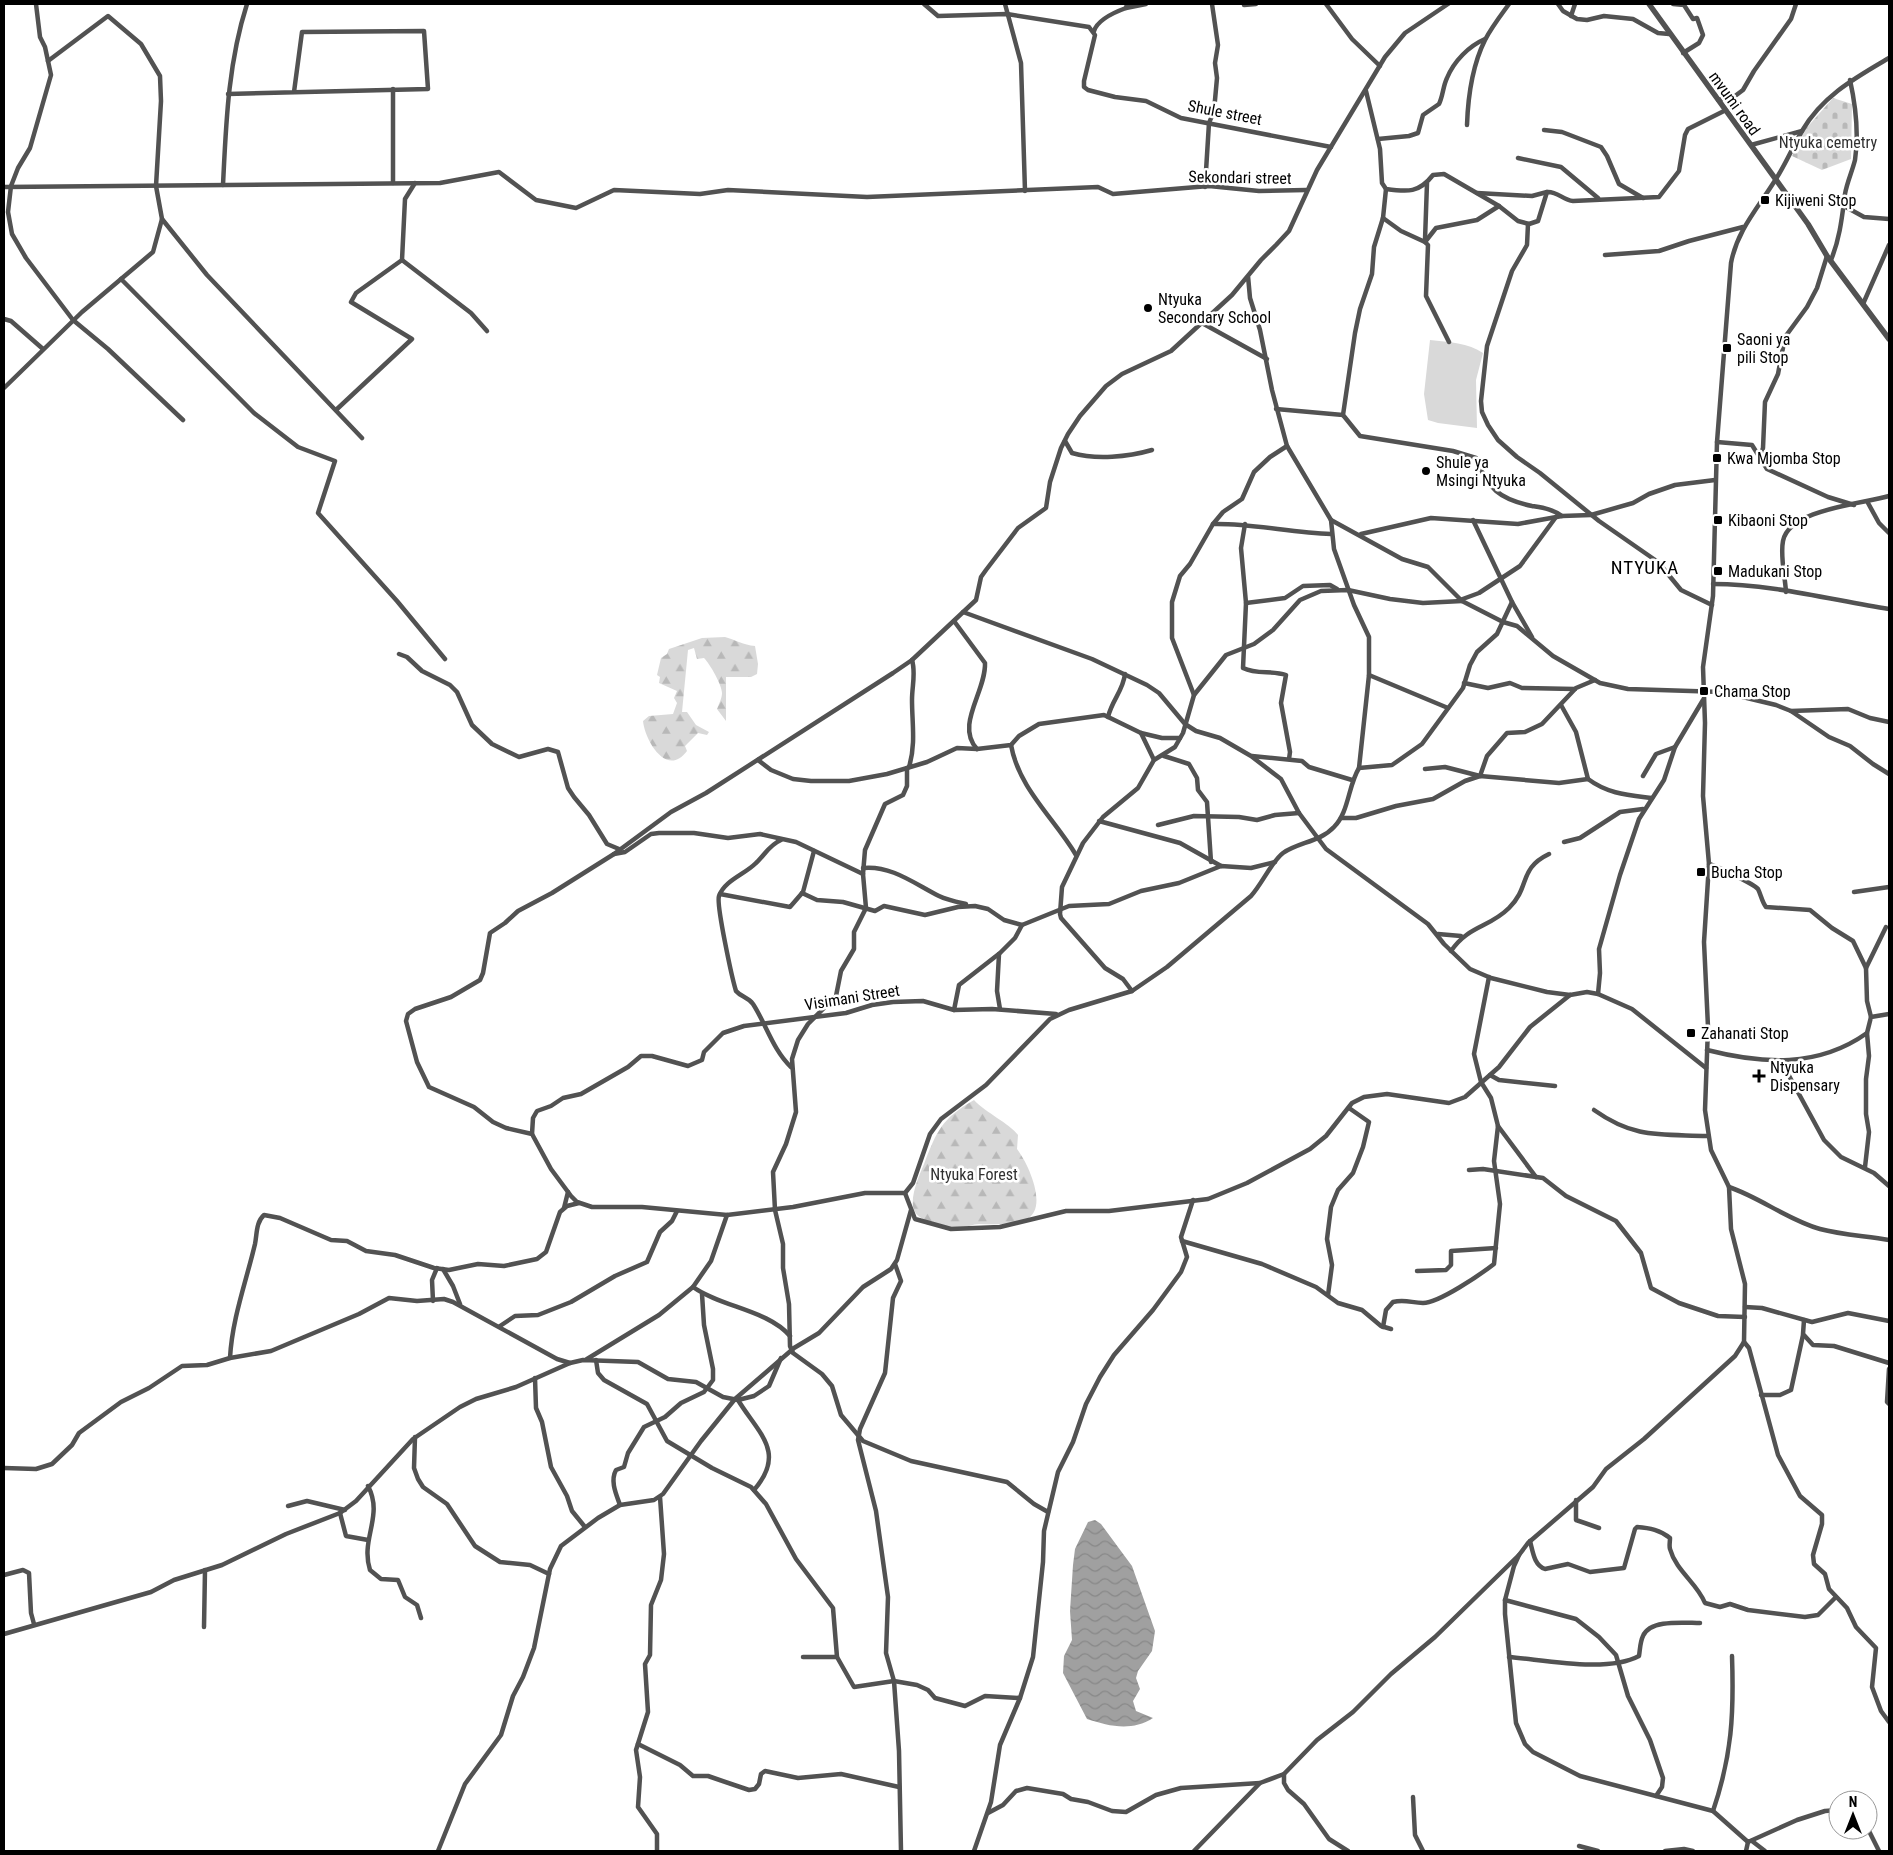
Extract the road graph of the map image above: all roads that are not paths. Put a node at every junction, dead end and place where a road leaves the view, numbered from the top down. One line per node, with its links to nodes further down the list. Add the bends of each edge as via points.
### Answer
1 (36, 4): 25 (street, via 40,36)
2 (247, 4): 31 (street, via 240,25)
3 (924, 4): 18 (street, via 938,16)
4 (1005, 4): 18 (street)
5 (1146, 4): 17 (street)
6 (1212, 4): 34 (street, via 1218,45 1214,111)
7 (1256, 4): 16 (street)
8 (1326, 4): 26 (street, via 1352,39)
9 (1448, 4): 26 (street, via 1405,33)
10 (1508, 4): 22 (street)
11 (1558, 4): 19 (street)
12 (1575, 4): 19 (street)
13 (1649, 4): 21 (street, mvumi road)
14 (1673, 4): 23 (street, via 1684,5 1693,19 1697,18 1703,35 1696,46)
15 (1796, 4): 32 (street, via 1788,24 1743,90 1735,96)
16 (1244, 5)
17 (1127, 6): 20 (street, via 1096,25)
18 (1007, 14): 20 (street); 53 (street, via 1022,63)
19 (1571, 16): 21 (street, via 1582,20 1604,16 1632,18 1658,32)
20 (1094, 31): 34 (street, Shule street, via 1084,81 1086,89 1146,101 1181,118)
21 (1669, 34): 23 (street, mvumi road)
22 (1485, 39): 35 (street, via 1468,94); 38 (street, via 1472,44 1451,71 1439,104 1422,114 1418,133)
23 (1682, 53): 32 (street, mvumi road)
24 (1889, 58): 27 (street)
25 (48, 61): 47 (street, via 50,75 42,112 30,148); 48 (street, via 108,16 141,44 160,76)
26 (1380, 66): 29 (street)
27 (1850, 80): 37 (street, via 1825,102); 59 (street, via 1857,140)
28 (393, 89): 30 (street); 30 (street, via 428,88 424,31 302,32); 43 (street)
29 (1366, 91): 38 (street); 39 (street)
30 (294, 92): 31 (street)
31 (228, 94): 46 (street)
32 (1716, 100): 33 (street, mvumi road)
33 (1724, 111): 40 (street, mvumi road); 56 (street, via 1688,130 1684,135 1679,170 1660,196)
34 (1209, 123): 39 (street, Shule street); 50 (street)
35 (1467, 125)
36 (1544, 130): 56 (street, via 1562,132 1601,147 1619,184)
37 (1802, 131): 40 (street); 42 (street)
38 (1378, 139): 51 (street, via 1382,183)
39 (1331, 146): 52 (street)
40 (1749, 146): 42 (street, mvumi road)
41 (1518, 158): 57 (street, via 1561,167)
42 (1776, 181): 64 (street); 68 (street, mvumi road)
43 (393, 183): 44 (street, Sekondari street); 46 (street, Sekondari street)
44 (415, 183): 53 (street, Sekondari street, via 440,183 499,172 536,200 576,208 614,190 700,194 728,190 868,197); 69 (street, via 405,199)
45 (1427, 183): 51 (street, via 1412,190); 55 (street, via 1433,174 1444,174); 65 (street)
46 (224, 185): 48 (street, Sekondari street)
47 (11, 186): 48 (street, Sekondari street); 49 (street, Sekondari street); 74 (street, via 9,219 14,240)
48 (156, 186): 62 (street)
49 (4, 187)
50 (1205, 187): 52 (street, Sekondari street); 53 (street, Sekondari street, via 1113,194 1098,187)
51 (1386, 189): 60 (street)
52 (1306, 190): 70 (street, via 1289,231)
53 (1025, 191)
54 (1547, 192): 55 (street, via 1532,196); 57 (street, via 1555,192 1567,201); 63 (street, via 1538,221)
55 (1475, 193): 58 (street)
56 (1643, 198): 57 (street)
57 (1599, 199)
58 (1499, 206): 63 (street, via 1518,221); 65 (street, via 1477,220 1436,228)
59 (1844, 206): 61 (street, via 1864,217); 68 (street, via 1839,236)
60 (1383, 218): 65 (street, via 1402,232); 84 (street, via 1374,247 1372,274 1355,333)
61 (1889, 218)
62 (162, 219): 71 (street, via 152,252); 83 (street, via 207,275)
63 (1528, 224): 96 (street, via 1526,245 1512,271 1491,332 1484,364 1482,412 1493,434 1511,452)
64 (1743, 227): 67 (street, via 1659,251); 88 (street, via 1734,245 1731,263)
65 (1425, 242): 78 (street, via 1428,252 1426,296)
66 (1888, 248): 72 (street)
67 (1605, 255)
68 (1829, 258): 72 (street, mvumi road); 91 (street, via 1814,294 1785,337 1778,374 1765,402)
69 (402, 260): 76 (street, via 471,314); 83 (street, via 356,293 351,302 412,339)
70 (1248, 276): 75 (street); 80 (street, via 1250,298)
71 (121, 279): 74 (street); 122 (street, via 254,413 298,447 335,461 318,513)
72 (1863, 304): 77 (street, mvumi road)
73 (4, 319): 79 (street, via 12,321)
74 (73, 320): 79 (street); 85 (street)
75 (1202, 323): 80 (street); 87 (street, via 1171,351 1122,374 1106,386 1080,416)
76 (486, 331)
77 (1889, 339)
78 (1449, 342)
79 (43, 349): 81 (street)
80 (1267, 359): 82 (street)
81 (4, 388)
82 (1276, 409): 84 (street); 89 (street)
83 (336, 410): 86 (street)
84 (1343, 415): 97 (street, via 1360,436 1453,451 1476,458 1493,490 1522,504 1549,509)
85 (183, 420)
86 (362, 438)
87 (1065, 440): 90 (street, via 1072,453 1082,455 1126,456); 116 (street, via 1050,482 1046,508 1018,528 982,575 978,597)
88 (1717, 442): 91 (street, via 1747,443); 92 (street)
89 (1287, 446): 99 (street); 101 (street, via 1254,472 1242,499 1223,512)
90 (1152, 450)
91 (1760, 457): 95 (street, via 1767,469 1828,498)
92 (1715, 480): 96 (street, via 1675,485 1633,503); 107 (street)
93 (1889, 496): 94 (street)
94 (1868, 502): 95 (street); 103 (street, via 1879,523)
95 (1854, 505): 110 (street, via 1804,518 1785,534 1782,546)
96 (1591, 515): 97 (street); 114 (street, via 1658,562 1681,590)
97 (1562, 516): 98 (street)
98 (1556, 517): 100 (street, via 1518,524); 106 (street, via 1520,566)
99 (1331, 520): 104 (street); 105 (street)
100 (1473, 520): 105 (street, via 1431,518); 106 (street)
101 (1214, 524): 102 (street); 130 (street, via 1180,576 1172,602 1172,638)
102 (1245, 524): 104 (street, via 1290,532); 113 (street, via 1241,548)
103 (1889, 533)
104 (1331, 534): 109 (street)
105 (1360, 534): 111 (street, via 1402,559 1428,567)
106 (1501, 578): 111 (street); 112 (street)
107 (1713, 584): 110 (street); 114 (street)
108 (1339, 589): 109 (street); 113 (street, via 1330,585 1303,586 1285,598); 120 (street, via 1304,597 1273,630)
109 (1348, 590): 111 (street, via 1423,603); 125 (street, via 1369,637)
110 (1786, 592): 115 (street)
111 (1461, 601): 118 (street)
112 (1512, 602): 118 (street); 119 (street)
113 (1246, 603): 120 (street)
114 (1712, 605): 129 (street, via 1704,646)
115 (1889, 609)
116 (963, 612): 117 (street); 124 (street)
117 (954, 621): 123 (street); 142 (street, via 985,663 979,696 968,726)
118 (1503, 622): 119 (street, via 1517,626); 127 (street, via 1497,634 1477,652)
119 (1534, 641): 126 (street)
120 (1244, 649): 130 (street, via 1222,658); 145 (street, via 1243,668 1251,672 1286,675 1281,703)
121 (399, 654): 166 (street, via 450,686 458,695 470,723 492,744 520,757 548,749 558,752 568,788 606,844)
122 (445, 658)
123 (912, 660): 146 (street); 148 (street, via 914,752)
124 (1125, 674): 135 (street); 137 (street, via 1159,693)
125 (1369, 676): 133 (street); 149 (street)
126 (1595, 680): 128 (street); 129 (street, via 1628,689)
127 (1464, 683): 128 (street, via 1488,688 1510,684 1522,688); 133 (street)
128 (1576, 688): 132 (street)
129 (1703, 691): 131 (street); 134 (street, via 1728,692)
130 (1194, 695): 137 (street)
131 (1703, 700): 141 (street); 173 (street, via 1703,796)
132 (1561, 705): 152 (street, via 1533,729 1510,732 1502,737 1487,756); 154 (street, via 1576,732)
133 (1448, 708): 149 (street, via 1416,750 1392,765)
134 (1791, 711): 136 (street, via 1848,709); 151 (street)
135 (1108, 717): 138 (street); 140 (street, via 1039,724)
136 (1889, 722)
137 (1186, 724): 139 (street); 144 (street)
138 (1141, 734): 139 (street); 147 (street)
139 (1180, 738): 143 (street)
140 (1011, 745): 142 (street); 170 (street, via 1029,790)
141 (1676, 746): 153 (street, via 1656,754); 156 (street, via 1664,780)
142 (977, 749): 148 (street, via 957,748)
143 (1164, 756): 147 (street); 159 (street, via 1189,765 1197,778 1198,790 1206,800)
144 (1251, 756): 145 (street); 158 (street, via 1281,779)
145 (1289, 759): 155 (street)
146 (758, 760): 148 (street, via 776,773 811,781 849,781); 166 (street, via 671,812)
147 (1154, 760): 161 (street, via 1134,793)
148 (908, 768): 175 (street, via 905,792 884,806 865,850)
149 (1359, 768): 155 (street)
150 (1426, 769): 152 (street, via 1445,767)
151 (1889, 774)
152 (1480, 776): 154 (street, via 1559,783); 160 (street, via 1433,799 1356,818)
153 (1643, 776)
154 (1588, 779): 156 (street, via 1612,793)
155 (1352, 780): 160 (street)
156 (1652, 798): 157 (street)
157 (1644, 809): 165 (street, via 1620,812 1588,835); 193 (street, via 1620,875 1600,946)
158 (1298, 813): 159 (street, via 1257,820); 163 (street)
159 (1209, 818): 162 (street, via 1190,817); 171 (street)
160 (1341, 818): 163 (street)
161 (1099, 821): 170 (street); 171 (street, via 1180,843)
162 (1158, 825)
163 (1318, 839): 172 (street, via 1291,848); 186 (street, via 1326,850)
164 (781, 840): 167 (street, via 793,841); 168 (street, via 757,834 728,838 659,832 625,852); 180 (street, via 770,846 754,866 730,881)
165 (1564, 842)
166 (619, 849): 168 (street)
167 (814, 851): 176 (street); 179 (street)
168 (614, 854): 213 (street, via 522,909 490,933 480,980 451,997 415,1009 406,1017 417,1062 429,1087 474,1107 493,1122)
169 (1549, 854): 187 (street, via 1529,867 1520,895 1504,913)
170 (1076, 855): 183 (street, via 1062,887)
171 (1212, 862): 174 (street)
172 (1275, 862): 174 (street, via 1251,868); 192 (street, via 1251,896 1167,967)
173 (1709, 864): 190 (street, via 1754,885 1766,907 1814,912 1853,941); 203 (street, via 1704,942)
174 (1221, 866): 183 (street, via 1179,883 1141,891 1109,904 1071,905)
175 (863, 868): 176 (street); 181 (street, via 907,878 941,897)
176 (863, 874): 182 (street)
177 (1889, 887): 178 (street)
178 (1854, 892)
179 (802, 893): 180 (street, via 790,907); 182 (street, via 817,900)
180 (720, 894): 201 (street, via 723,936 736,991 753,1004)
181 (969, 905): 182 (street, via 925,915 884,906 878,911); 184 (street, via 988,909 1004,920)
182 (866, 908): 199 (street, via 854,932 856,945 841,971 836,996)
183 (1060, 911): 184 (street); 192 (street, via 1066,924 1100,962)
184 (1022, 925): 189 (street)
185 (1886, 927): 190 (street)
186 (1438, 934): 187 (street); 188 (street)
187 (1461, 936): 188 (street)
188 (1451, 950): 191 (street, via 1470,969)
189 (999, 954): 195 (street, via 959,985); 196 (street, via 997,991)
190 (1866, 968): 200 (street)
191 (1489, 977): 194 (street); 208 (street, via 1474,1044)
192 (1132, 990): 197 (street)
193 (1598, 994): 194 (street); 206 (street, via 1632,1009)
194 (1570, 995): 207 (street, via 1530,1027)
195 (954, 1010): 196 (street, Visimani Street); 199 (street, Visimani Street, via 928,1002 907,1001)
196 (1000, 1010): 197 (street, Visimani Street)
197 (1058, 1014): 222 (street, via 986,1085 941,1118 930,1134 914,1183)
198 (1889, 1014): 200 (street)
199 (816, 1016): 201 (street, Visimani Street); 205 (street, via 798,1040)
200 (1871, 1017): 202 (street)
201 (762, 1022): 205 (street); 213 (street, Visimani Street, via 725,1032 704,1052 702,1060 688,1066 641,1056 581,1094 563,1098 537,1111)
202 (1867, 1033): 204 (street, via 1837,1050); 215 (street, via 1866,1114 1870,1132)
203 (1707, 1050): 204 (street); 206 (street)
204 (1781, 1062): 215 (street, via 1824,1140 1842,1157)
205 (791, 1067): 226 (street, via 796,1110 773,1172)
206 (1706, 1068): 214 (street, via 1704,1110)
207 (1490, 1075): 208 (street); 209 (street, via 1495,1080)
208 (1481, 1082): 210 (street, via 1465,1097 1449,1103 1388,1094 1364,1097); 212 (street, via 1491,1098)
209 (1555, 1086)
210 (1349, 1108): 223 (street, via 1326,1136 1293,1160 1223,1193); 238 (street, via 1369,1122 1353,1172 1338,1190 1331,1207 1327,1239 1332,1265)
211 (1594, 1110): 214 (street, via 1614,1125 1632,1131)
212 (1498, 1126): 217 (street); 218 (street)
213 (532, 1134): 221 (street, via 546,1162)
214 (1708, 1136): 220 (street, via 1711,1150)
215 (1865, 1168): 219 (street)
216 (1469, 1170): 217 (street)
217 (1495, 1172): 218 (street); 232 (street, via 1500,1204)
218 (1536, 1177): 242 (street, via 1543,1178 1566,1196 1616,1220 1641,1253 1651,1288 1679,1303 1718,1316)
219 (1889, 1186)
220 (1729, 1187): 230 (street, via 1822,1229); 241 (street, via 1730,1229 1743,1277)
221 (568, 1192): 224 (street); 225 (street)
222 (905, 1193): 226 (street, via 865,1192); 227 (street)
223 (1193, 1200): 227 (street, via 1109,1211 1066,1211 1012,1226 960,1229 919,1221); 231 (street, via 1183,1227)
224 (579, 1203): 225 (street); 228 (street, via 592,1207)
225 (563, 1209): 234 (street, via 546,1252 537,1260 504,1266 478,1264)
226 (775, 1210): 229 (street); 249 (street, via 783,1244)
227 (912, 1210): 233 (street)
228 (677, 1211): 229 (street); 245 (street, via 660,1232 647,1262 615,1276 571,1302 538,1314 515,1316)
229 (727, 1215): 236 (street, via 712,1261)
230 (1889, 1240)
231 (1182, 1241): 238 (street, via 1262,1264); 278 (street, via 1187,1257 1179,1276 1114,1354 1093,1389 1073,1442 1059,1468)
232 (1496, 1248): 235 (street, via 1451,1250 1451,1264 1446,1270); 246 (street, via 1494,1264 1468,1284 1424,1303 1406,1299 1393,1302 1386,1310)
233 (895, 1264): 253 (street, via 863,1287 819,1333); 268 (street, via 901,1281 893,1298 885,1373)
234 (440, 1269): 239 (street, via 432,1280); 240 (street, via 453,1286); 254 (street, via 395,1255 366,1251 346,1241 331,1240 280,1218 264,1215 258,1223 244,1279)
235 (1417, 1271)
236 (693, 1288): 237 (street); 256 (street, via 659,1315)
237 (702, 1294): 249 (street, via 775,1323); 262 (street, via 704,1325 714,1375)
238 (1328, 1295): 246 (street, via 1338,1303 1362,1310)
239 (433, 1300): 240 (street, via 444,1299); 254 (street, via 389,1298 271,1352)
240 (460, 1304): 245 (street)
241 (1745, 1307): 242 (street); 243 (street, via 1762,1308)
242 (1745, 1317): 250 (street)
243 (1804, 1320): 244 (street, via 1816,1322 1848,1313); 248 (street)
244 (1889, 1321)
245 (500, 1326): 258 (street, via 557,1359)
246 (1383, 1327): 247 (street)
247 (1391, 1329)
248 (1803, 1334): 251 (street); 252 (street)
249 (790, 1336): 253 (street)
250 (1744, 1342): 263 (street, via 1749,1348); 274 (street, via 1734,1356 1644,1439 1606,1469 1593,1487)
251 (1813, 1345): 252 (street); 259 (street, via 1834,1346)
252 (1799, 1348): 263 (street, via 1792,1390 1780,1395)
253 (791, 1350): 255 (street); 268 (street, via 832,1386 841,1415)
254 (230, 1358): 270 (street, via 174,1369 78,1433 59,1459 46,1468)
255 (782, 1358): 264 (street); 264 (street, via 769,1386 754,1396)
256 (583, 1360): 257 (street); 258 (street)
257 (596, 1360): 262 (street, via 638,1362 668,1379 693,1381); 266 (street, via 598,1372 604,1380 646,1403)
258 (570, 1363): 261 (street)
259 (1889, 1363)
260 (1889, 1369): 265 (street)
261 (535, 1378): 267 (street, via 471,1401); 279 (street, via 536,1408 551,1467 572,1511)
262 (709, 1388): 264 (street); 266 (street)
263 (1761, 1395): 287 (street, via 1782,1464 1800,1496 1822,1515 1814,1564 1825,1574)
264 (737, 1399): 269 (street); 272 (street, via 765,1439 769,1453 767,1471)
265 (1889, 1404)
266 (657, 1420): 269 (street, via 664,1439); 275 (street, via 640,1432 628,1452 624,1467 615,1472 614,1488)
267 (415, 1437): 271 (street); 286 (street, via 414,1468 423,1488 447,1504 476,1546 500,1562 530,1565)
268 (858, 1437): 278 (street, via 884,1452 911,1461 1011,1483); 299 (street, via 880,1540 888,1600 886,1653)
269 (692, 1456): 272 (street); 273 (street)
270 (4, 1468)
271 (368, 1486): 277 (street); 281 (street, via 374,1497 375,1511)
272 (754, 1490): 296 (street, via 766,1504 796,1559 832,1608)
273 (660, 1497): 275 (street); 302 (street, via 664,1554 661,1580 651,1606 650,1655 646,1664 648,1712)
274 (1576, 1500): 280 (street, via 1576,1520); 282 (street)
275 (620, 1505): 279 (street)
276 (288, 1506): 277 (street, via 307,1502)
277 (343, 1511): 281 (street, via 346,1536); 284 (street)
278 (1048, 1512): 300 (street, via 1033,1657)
279 (585, 1527): 286 (street, via 561,1546)
280 (1599, 1528)
281 (368, 1540): 289 (street, via 372,1574 381,1579 398,1580 405,1597 417,1605)
282 (1530, 1541): 283 (street); 287 (street, via 1535,1562 1545,1570 1568,1564 1590,1572 1624,1568 1635,1529 1651,1528 1670,1538 1669,1547 1677,1565 1705,1604 1720,1607 1730,1604 1748,1610 1805,1617 1818,1614)
283 (1518, 1555): 288 (street); 303 (street, via 1435,1637 1353,1712 1317,1740)
284 (206, 1570): 291 (street, via 140,1596); 292 (street)
285 (4, 1574): 291 (street, via 23,1570 29,1573)
286 (549, 1574): 313 (street, via 534,1648 512,1696 500,1735 465,1784)
287 (1836, 1597): 301 (street, via 1876,1648 1872,1687 1880,1711)
288 (1505, 1600): 297 (street); 298 (street, via 1576,1619 1599,1637 1616,1655)
289 (421, 1618)
290 (1700, 1623): 298 (street, via 1657,1625 1642,1636 1639,1656)
291 (34, 1624): 293 (street)
292 (204, 1627)
293 (4, 1634)
294 (1732, 1656): 308 (street, via 1733,1721 1725,1777)
295 (803, 1657): 296 (street)
296 (836, 1657): 299 (street, via 854,1687)
297 (1509, 1657): 298 (street); 306 (street, via 1516,1723 1525,1744 1533,1752 1580,1776)
298 (1618, 1663): 306 (street, via 1628,1696 1650,1740 1663,1778)
299 (894, 1681): 300 (street, via 917,1684 935,1698 962,1706 969,1706 985,1696); 305 (street)
300 (1020, 1698): 310 (street, via 998,1751)
301 (1889, 1722)
302 (638, 1744): 305 (street, via 680,1765 693,1776 708,1776 749,1790 755,1789 765,1771 798,1778 841,1774); 314 (street, via 638,1805 640,1813 657,1834)
303 (1284, 1774): 304 (street); 318 (street, via 1286,1788 1304,1804 1329,1839)
304 (1260, 1784): 310 (street, via 1181,1788 1156,1795 1126,1812 1112,1811 1063,1794 1024,1788); 317 (street)
305 (899, 1787): 315 (street)
306 (1656, 1796): 308 (street)
307 (1412, 1797): 319 (street, via 1415,1835)
308 (1713, 1811): 311 (street)
309 (1828, 1812): 311 (street, via 1797,1820)
310 (988, 1814): 316 (street)
311 (1750, 1842): 323 (street); 324 (street)
312 (1578, 1846): 320 (street)
313 (438, 1851)
314 (657, 1851)
315 (901, 1851)
316 (974, 1851)
317 (1194, 1851)
318 (1348, 1851)
319 (1423, 1851)
320 (1598, 1851)
321 (1665, 1851): 322 (street)
322 (1693, 1851)
323 (1746, 1851)
324 (1765, 1851)

